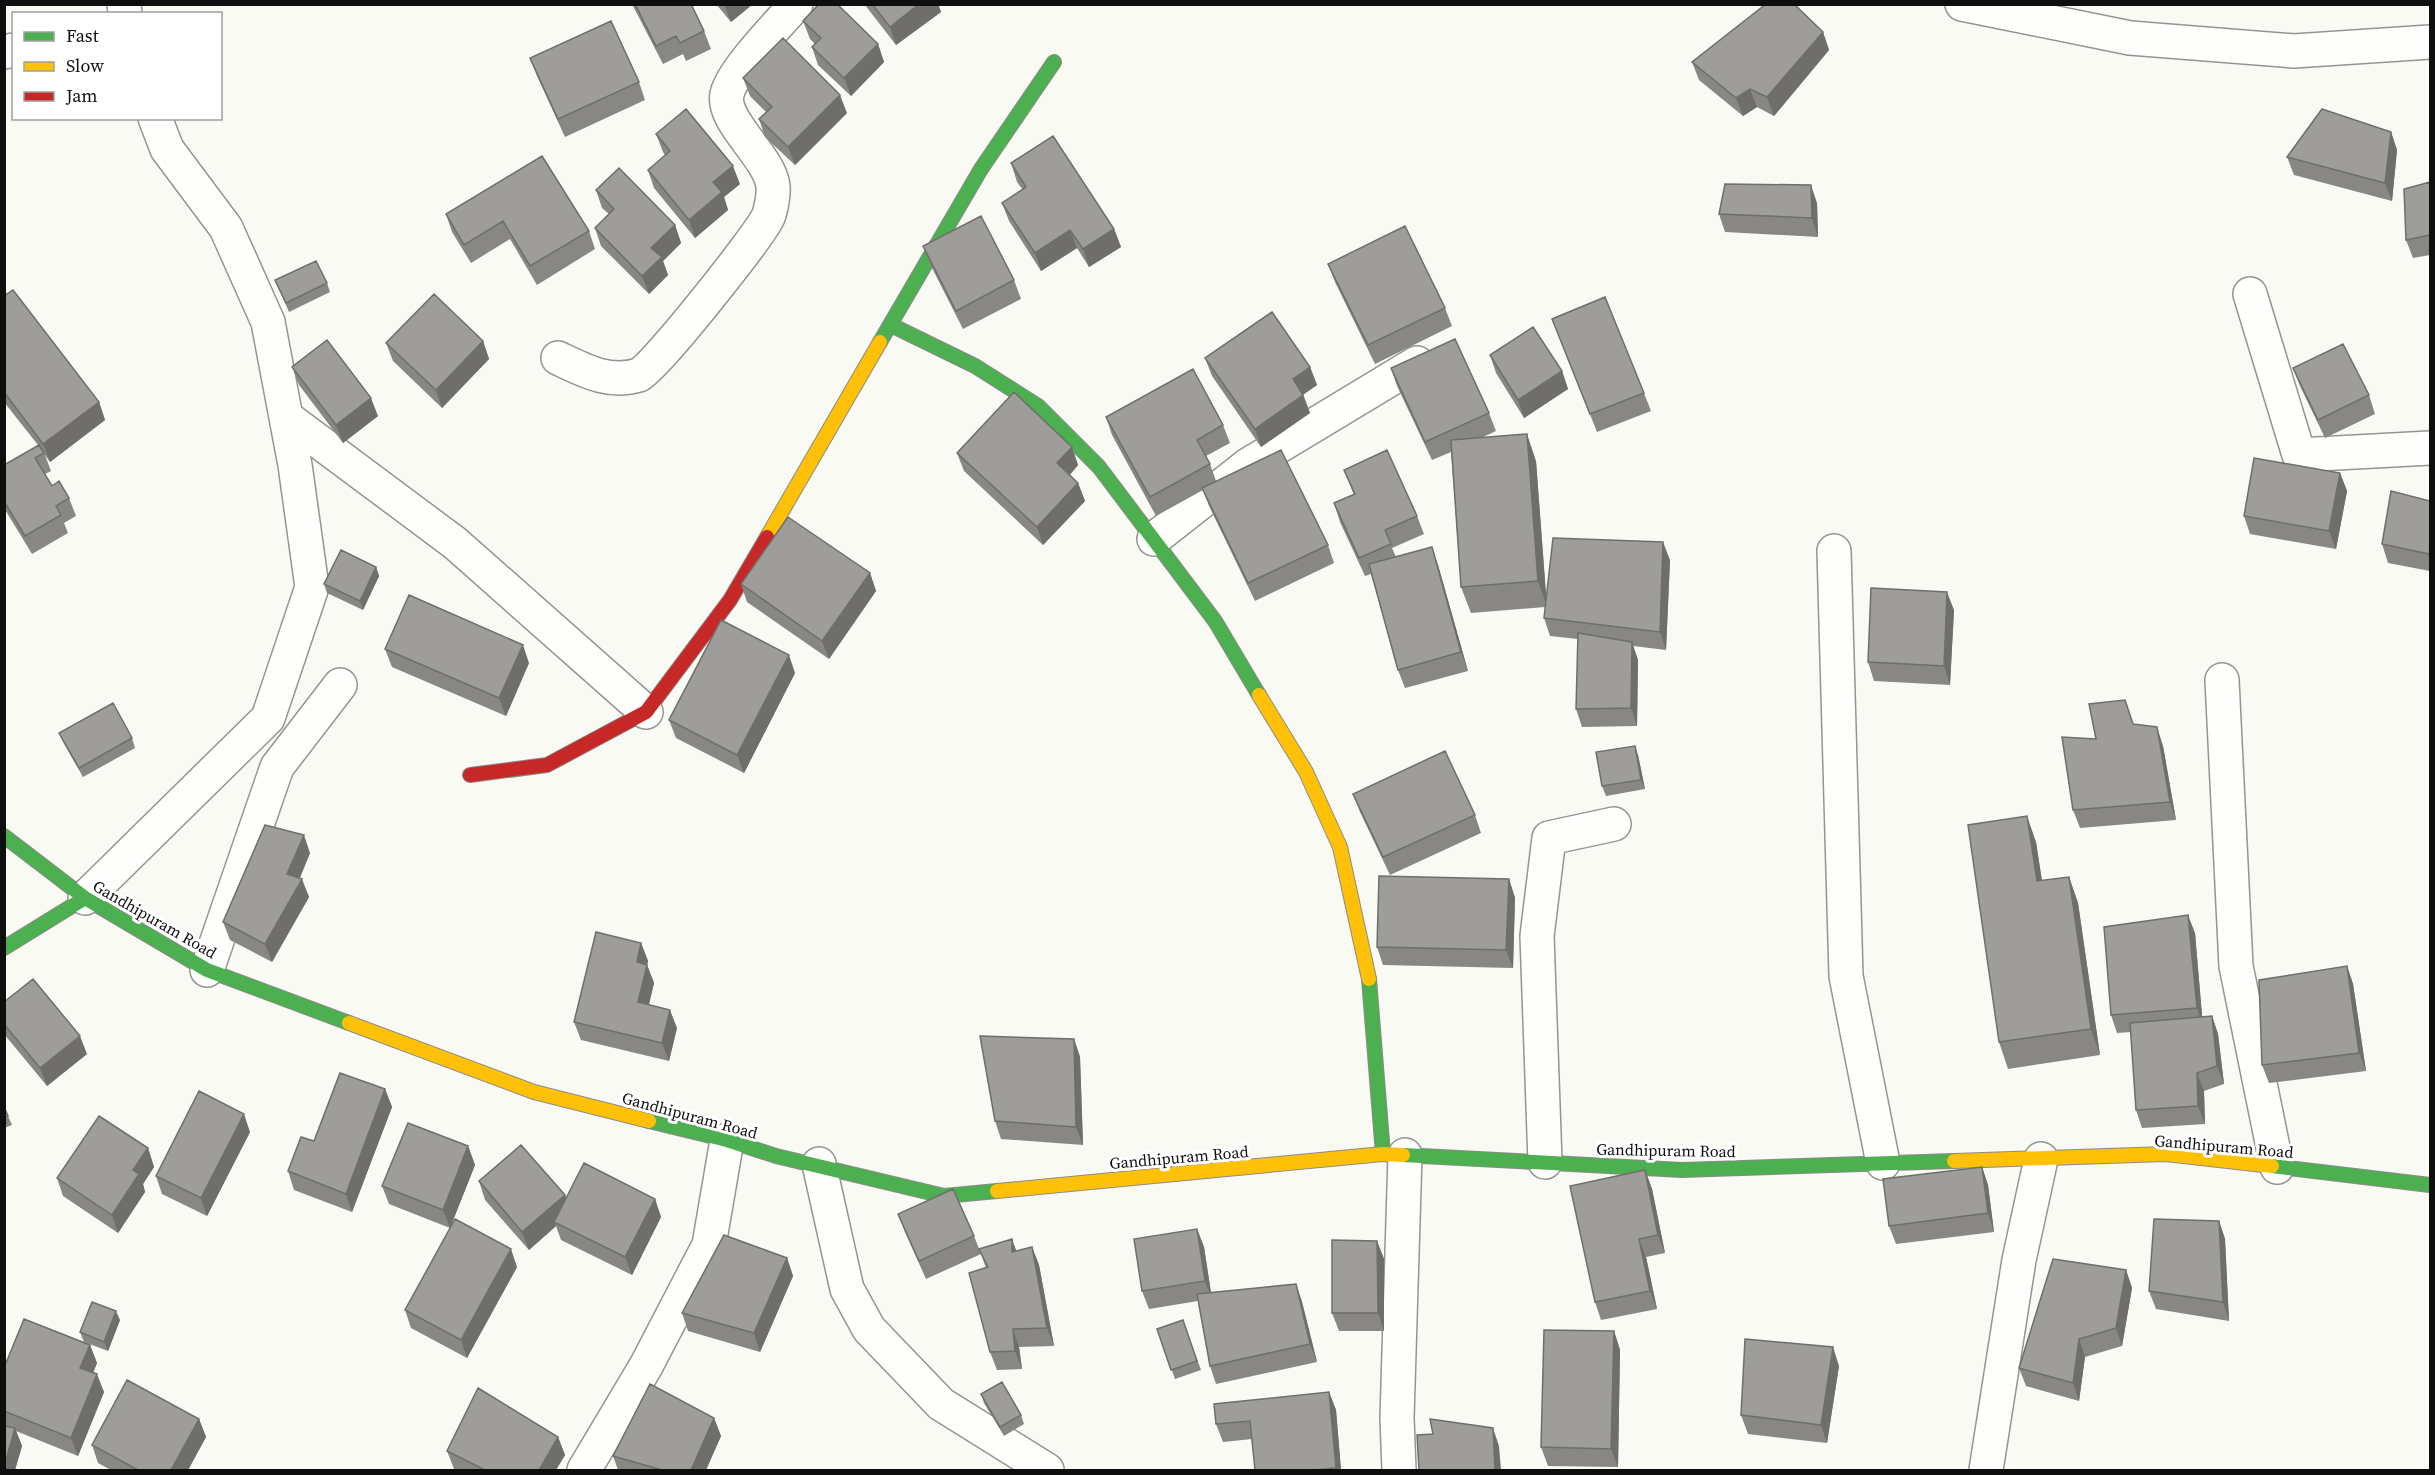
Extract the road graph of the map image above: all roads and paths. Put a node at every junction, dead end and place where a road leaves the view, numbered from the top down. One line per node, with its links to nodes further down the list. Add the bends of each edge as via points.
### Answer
1 (796, 4): 9 (street, via 733,80 726,96 732,118 762,160 773,186 768,217 674,340 642,374 616,380)
2 (1962, 4): 3 (street)
3 (2018, 10): 4 (street, via 2130,38 2294,51)
4 (2430, 42)
5 (1054, 62): 8 (street, via 981,170)
6 (156, 120): 11 (street, via 166,149 226,228 268,322)
7 (2250, 294): 12 (street, via 2299,454)
8 (891, 325): 13 (street, via 975,366 1038,406 1099,467); 17 (street, via 730,600)
9 (558, 358)
10 (1417, 363): 13 (street, via 1248,465)
11 (286, 417): 17 (street, via 455,543); 21 (street, via 312,587 268,718)
12 (2430, 448)
13 (1154, 540): 25 (street, via 1222,631 1306,772 1340,847 1371,986)
14 (1834, 551): 28 (street, via 1846,976)
15 (2222, 680): 30 (street, via 2236,966)
16 (340, 685): 23 (street, via 277,767)
17 (646, 712): 18 (street, via 547,765)
18 (470, 775)
19 (1614, 824): 27 (street, via 1549,838 1537,936)
20 (4, 836): 21 (street, Gandhipuram Road)
21 (85, 898): 22 (street); 23 (street, Gandhipuram Road)
22 (4, 948)
23 (207, 970): 24 (street, Gandhipuram Road, via 534,1092)
24 (727, 1140): 29 (street, Gandhipuram Road, via 776,1156); 32 (street, via 710,1245 646,1366)
25 (1394, 1154): 27 (street, Gandhipuram Road); 29 (street, Gandhipuram Road, via 944,1196); 34 (street)
26 (2042, 1159): 28 (street, Gandhipuram Road); 30 (street, Gandhipuram Road, via 2166,1154); 35 (street, via 2019,1260)
27 (1545, 1162): 28 (street, Gandhipuram Road, via 1682,1170)
28 (1882, 1163)
29 (819, 1164): 33 (street, via 847,1289 869,1329 941,1404)
30 (2277, 1167): 31 (street, Gandhipuram Road)
31 (2430, 1185)
32 (584, 1470)
33 (1047, 1470)
34 (1399, 1470)
35 (1986, 1470)

